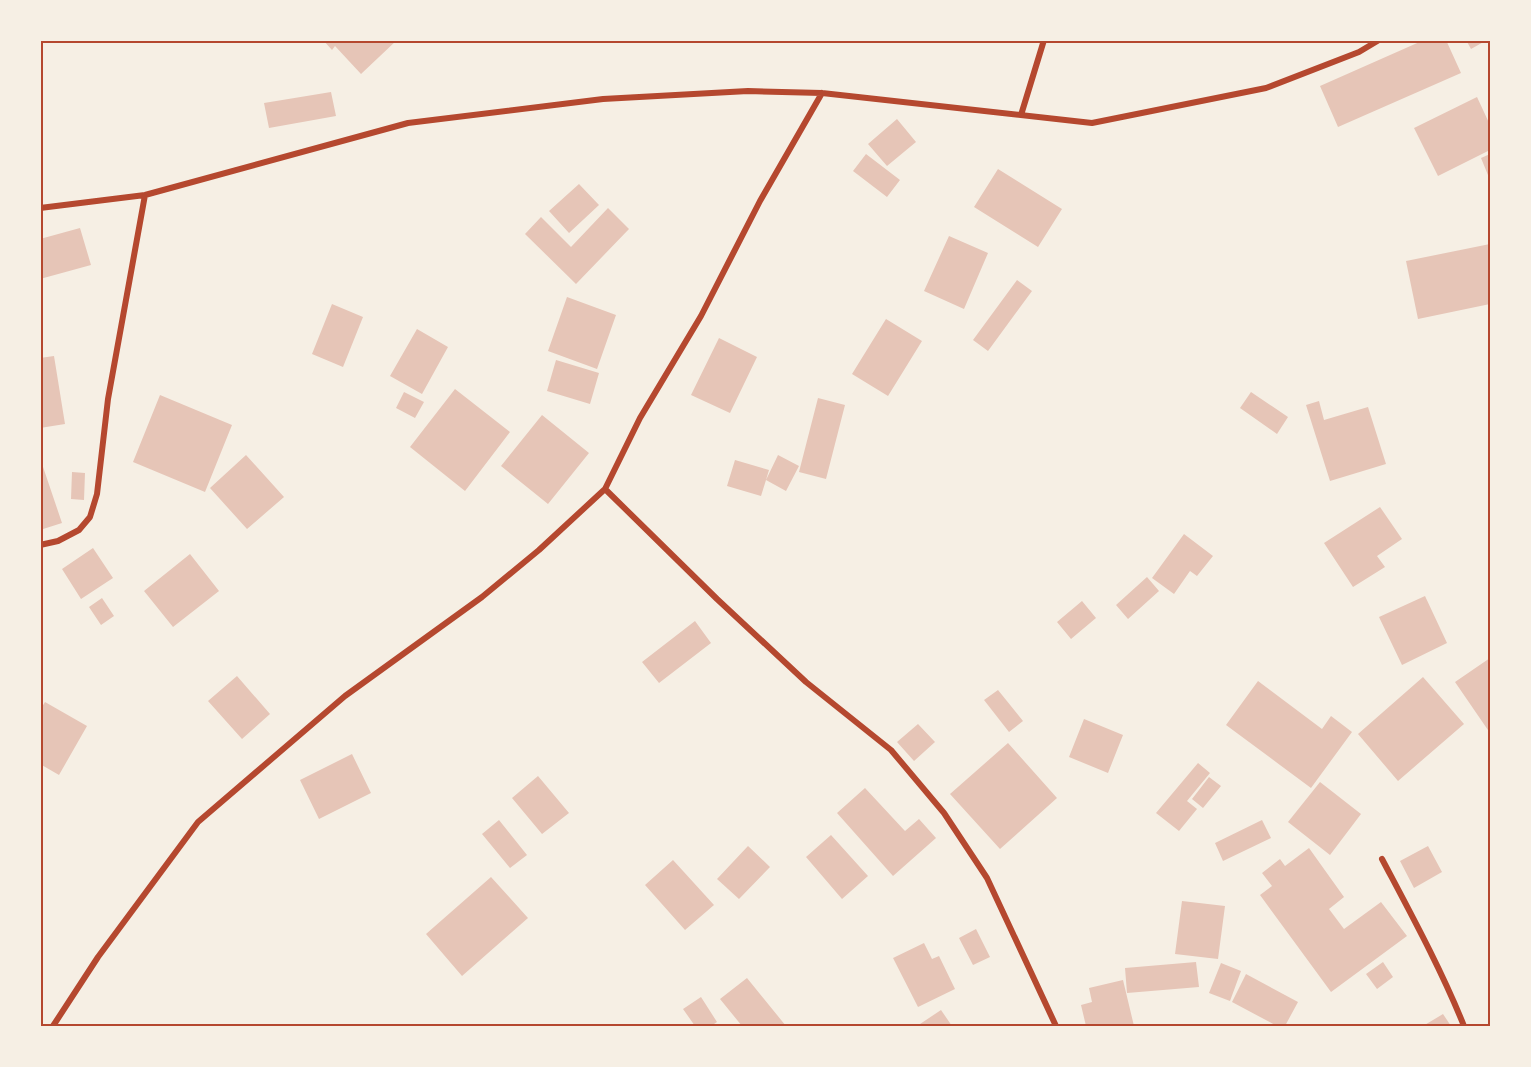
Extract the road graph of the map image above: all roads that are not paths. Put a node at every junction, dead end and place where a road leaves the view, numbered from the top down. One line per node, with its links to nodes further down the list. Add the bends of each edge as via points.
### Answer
1 (1044, 40): 4 (street)
2 (1379, 40): 4 (street, via 1359,52 1266,88 1092,123)
3 (822, 93): 4 (street); 5 (street, via 748,91 603,99 408,123); 7 (street, via 760,201 702,316 640,418)
4 (1022, 115)
5 (145, 195): 6 (street); 8 (street, via 108,399 98,494 90,516 79,530)
6 (40, 208)
7 (605, 489): 10 (street, via 482,597 345,696 198,822 98,957); 11 (street, via 806,682 891,750 944,813 987,878)
8 (40, 545)
9 (1382, 859): 12 (street)
10 (53, 1026)
11 (1056, 1026)
12 (1464, 1026)

